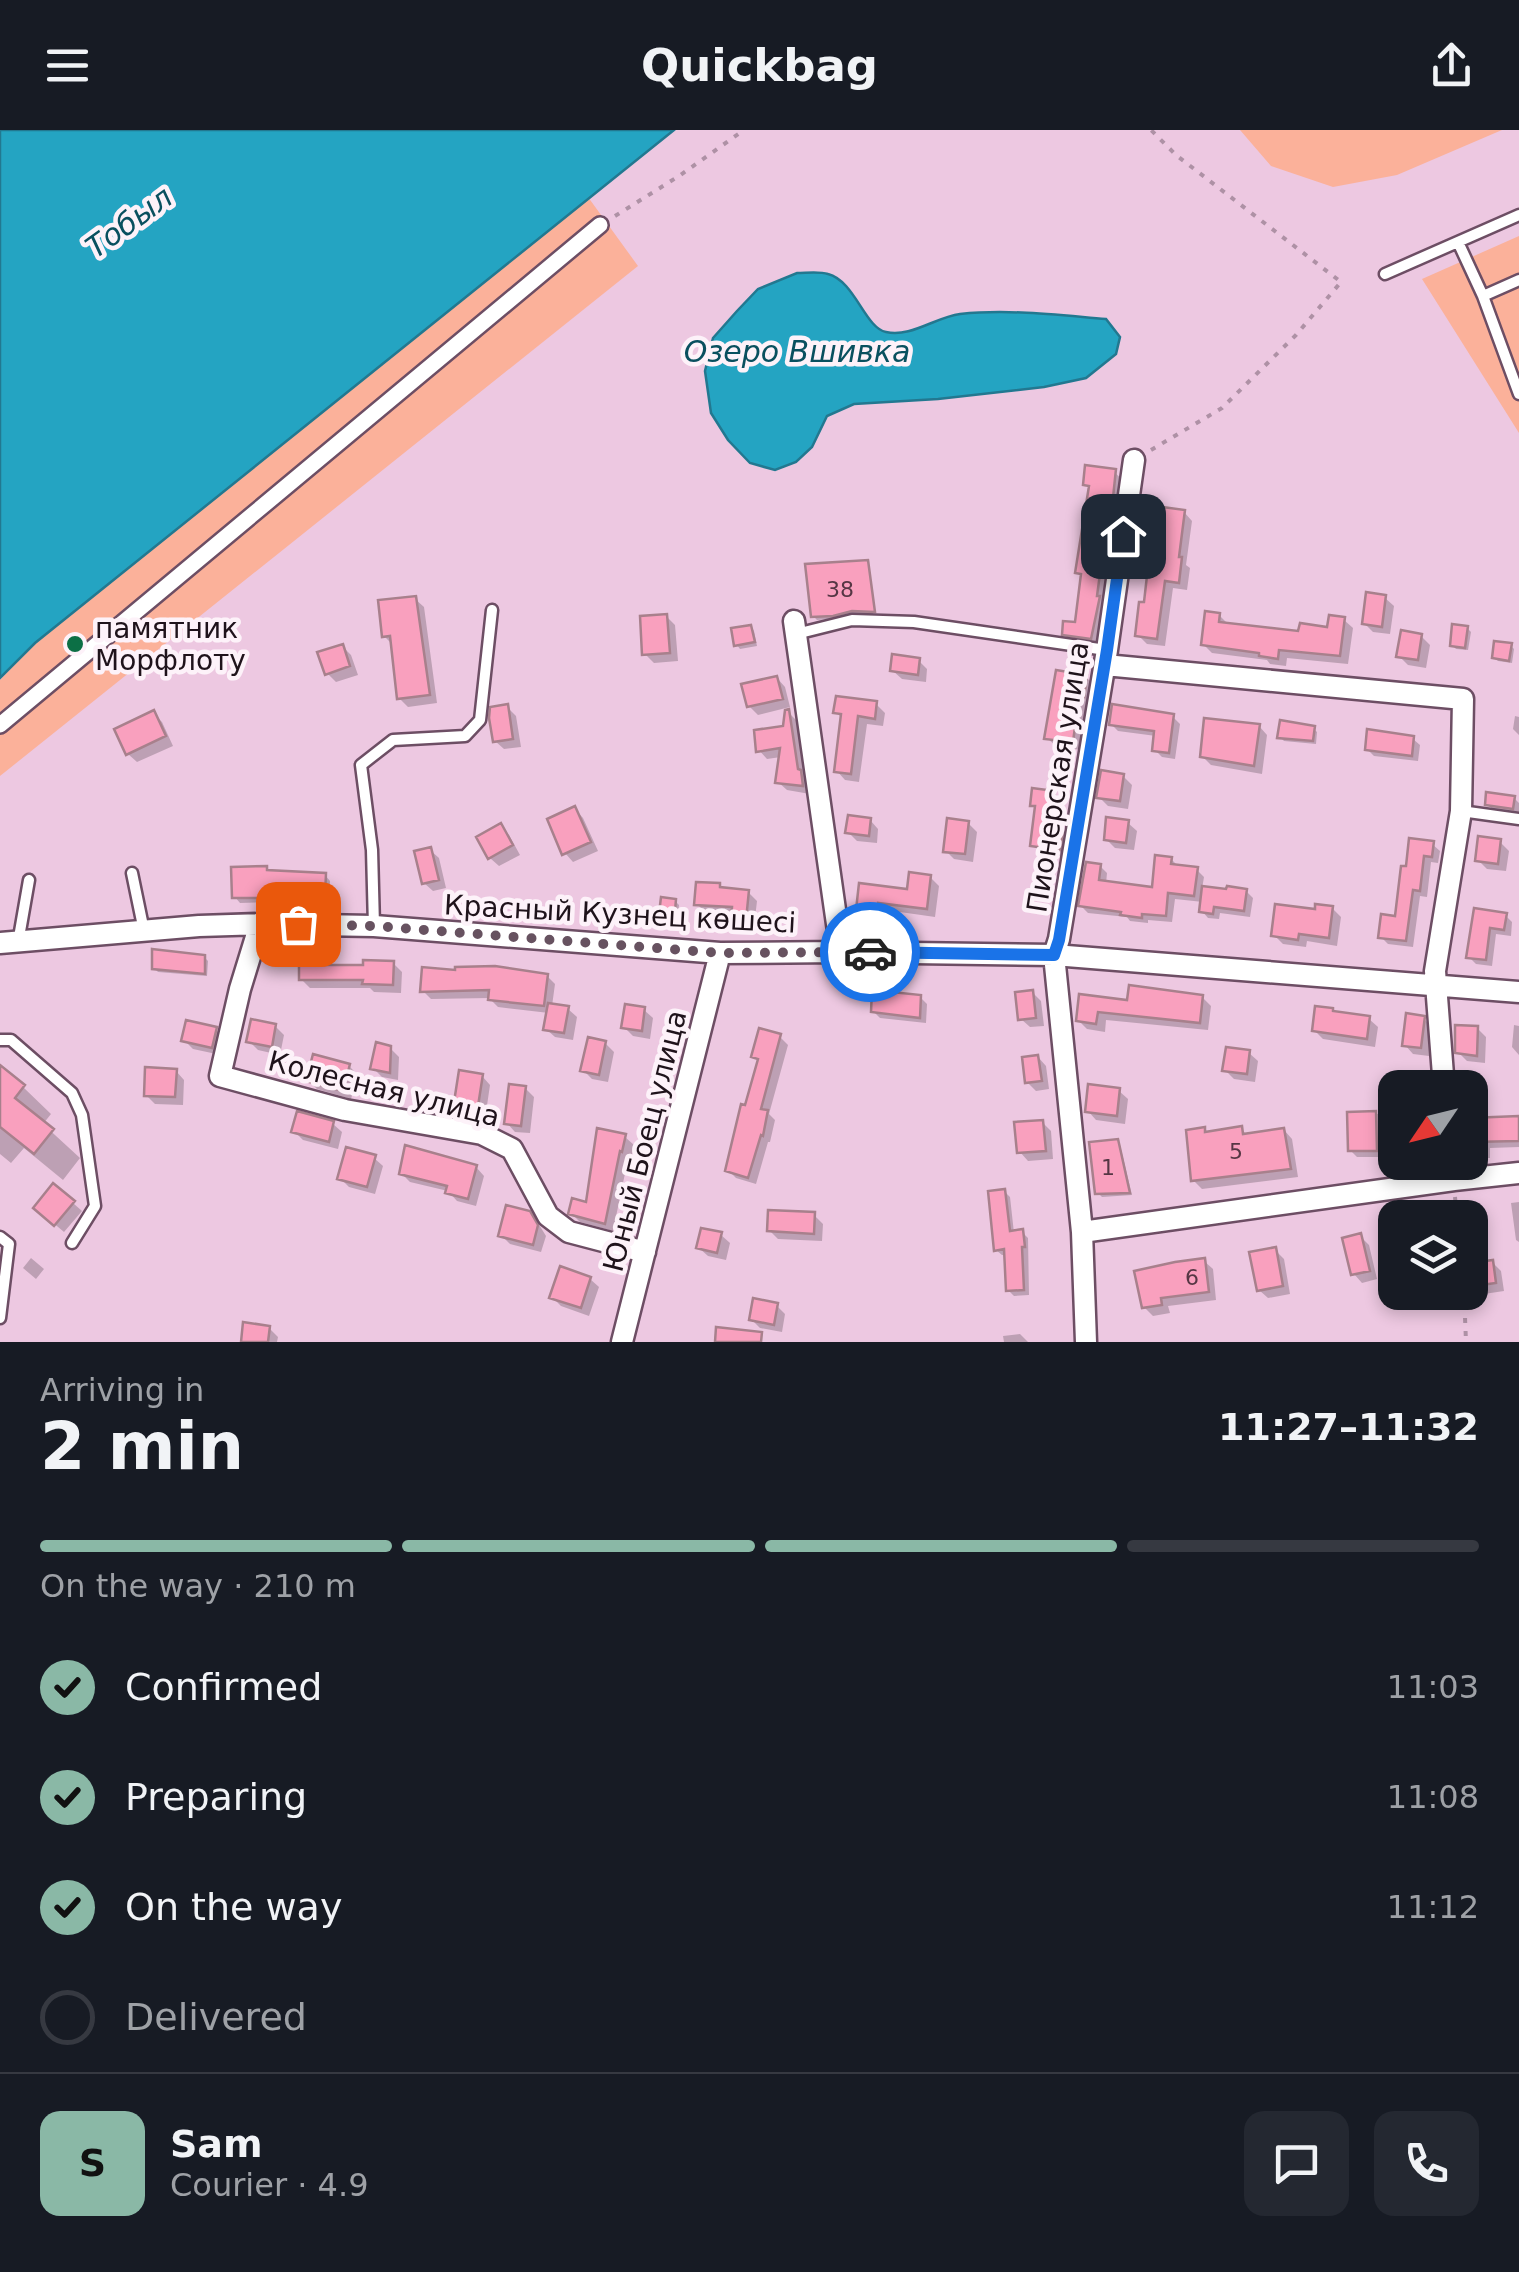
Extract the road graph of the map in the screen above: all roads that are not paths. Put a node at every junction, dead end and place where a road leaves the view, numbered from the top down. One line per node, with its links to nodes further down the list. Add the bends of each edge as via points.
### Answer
1 (1519, 215): 3 (lane)
2 (600, 225): 12 (street)
3 (1458, 242): 4 (lane); 6 (lane)
4 (1385, 274)
5 (1519, 280): 6 (lane)
6 (1483, 296): 7 (lane)
7 (1519, 394)
8 (1134, 460): 11 (street, Пионерская улица)
9 (492, 610): 18 (lane, via 480,720 464,736 394,740 361,765)
10 (795, 628): 11 (lane, via 852,620 914,622); 21 (street)
11 (1106, 657): 13 (street, via 1464,699); 23 (street, Пионерская улица)
12 (0, 726)
13 (1461, 810): 14 (lane); 24 (street)
14 (1519, 819)
15 (132, 873): 19 (lane)
16 (29, 880): 20 (lane)
17 (260, 924): 18 (street, Красный Кузнец көшесі); 19 (street, Красный Кузнец көшесі); 34 (street, Колесная улица, via 220,1076 345,1110 482,1134 512,1149 548,1216 569,1232)
18 (374, 926): 22 (street, Красный Кузнец көшесі)
19 (144, 931): 20 (street, Красный Кузнец көшесі)
20 (6, 947)
21 (841, 952): 22 (street, Красный Кузнец көшесі); 23 (street, Красный Кузнец көшесі)
22 (720, 953): 34 (street, Юный Боец улица)
23 (1054, 955): 24 (street, Красный Кузнец көшесі); 31 (street, Пионерская улица)
24 (1435, 986): 25 (street, Красный Кузнец көшесі); 27 (street)
25 (1519, 992)
26 (0, 1040): 33 (lane, via 11,1040 72,1093 82,1114 94,1206)
27 (1442, 1070)
28 (1488, 1172): 29 (street)
29 (1519, 1173)
30 (1398, 1180): 31 (street)
31 (1082, 1232): 37 (street, Пионерская улица)
32 (0, 1237): 35 (lane, via 10,1244)
33 (72, 1243)
34 (645, 1252): 36 (street, Юный Боец улица)
35 (0, 1318)
36 (622, 1342)
37 (1086, 1342)

